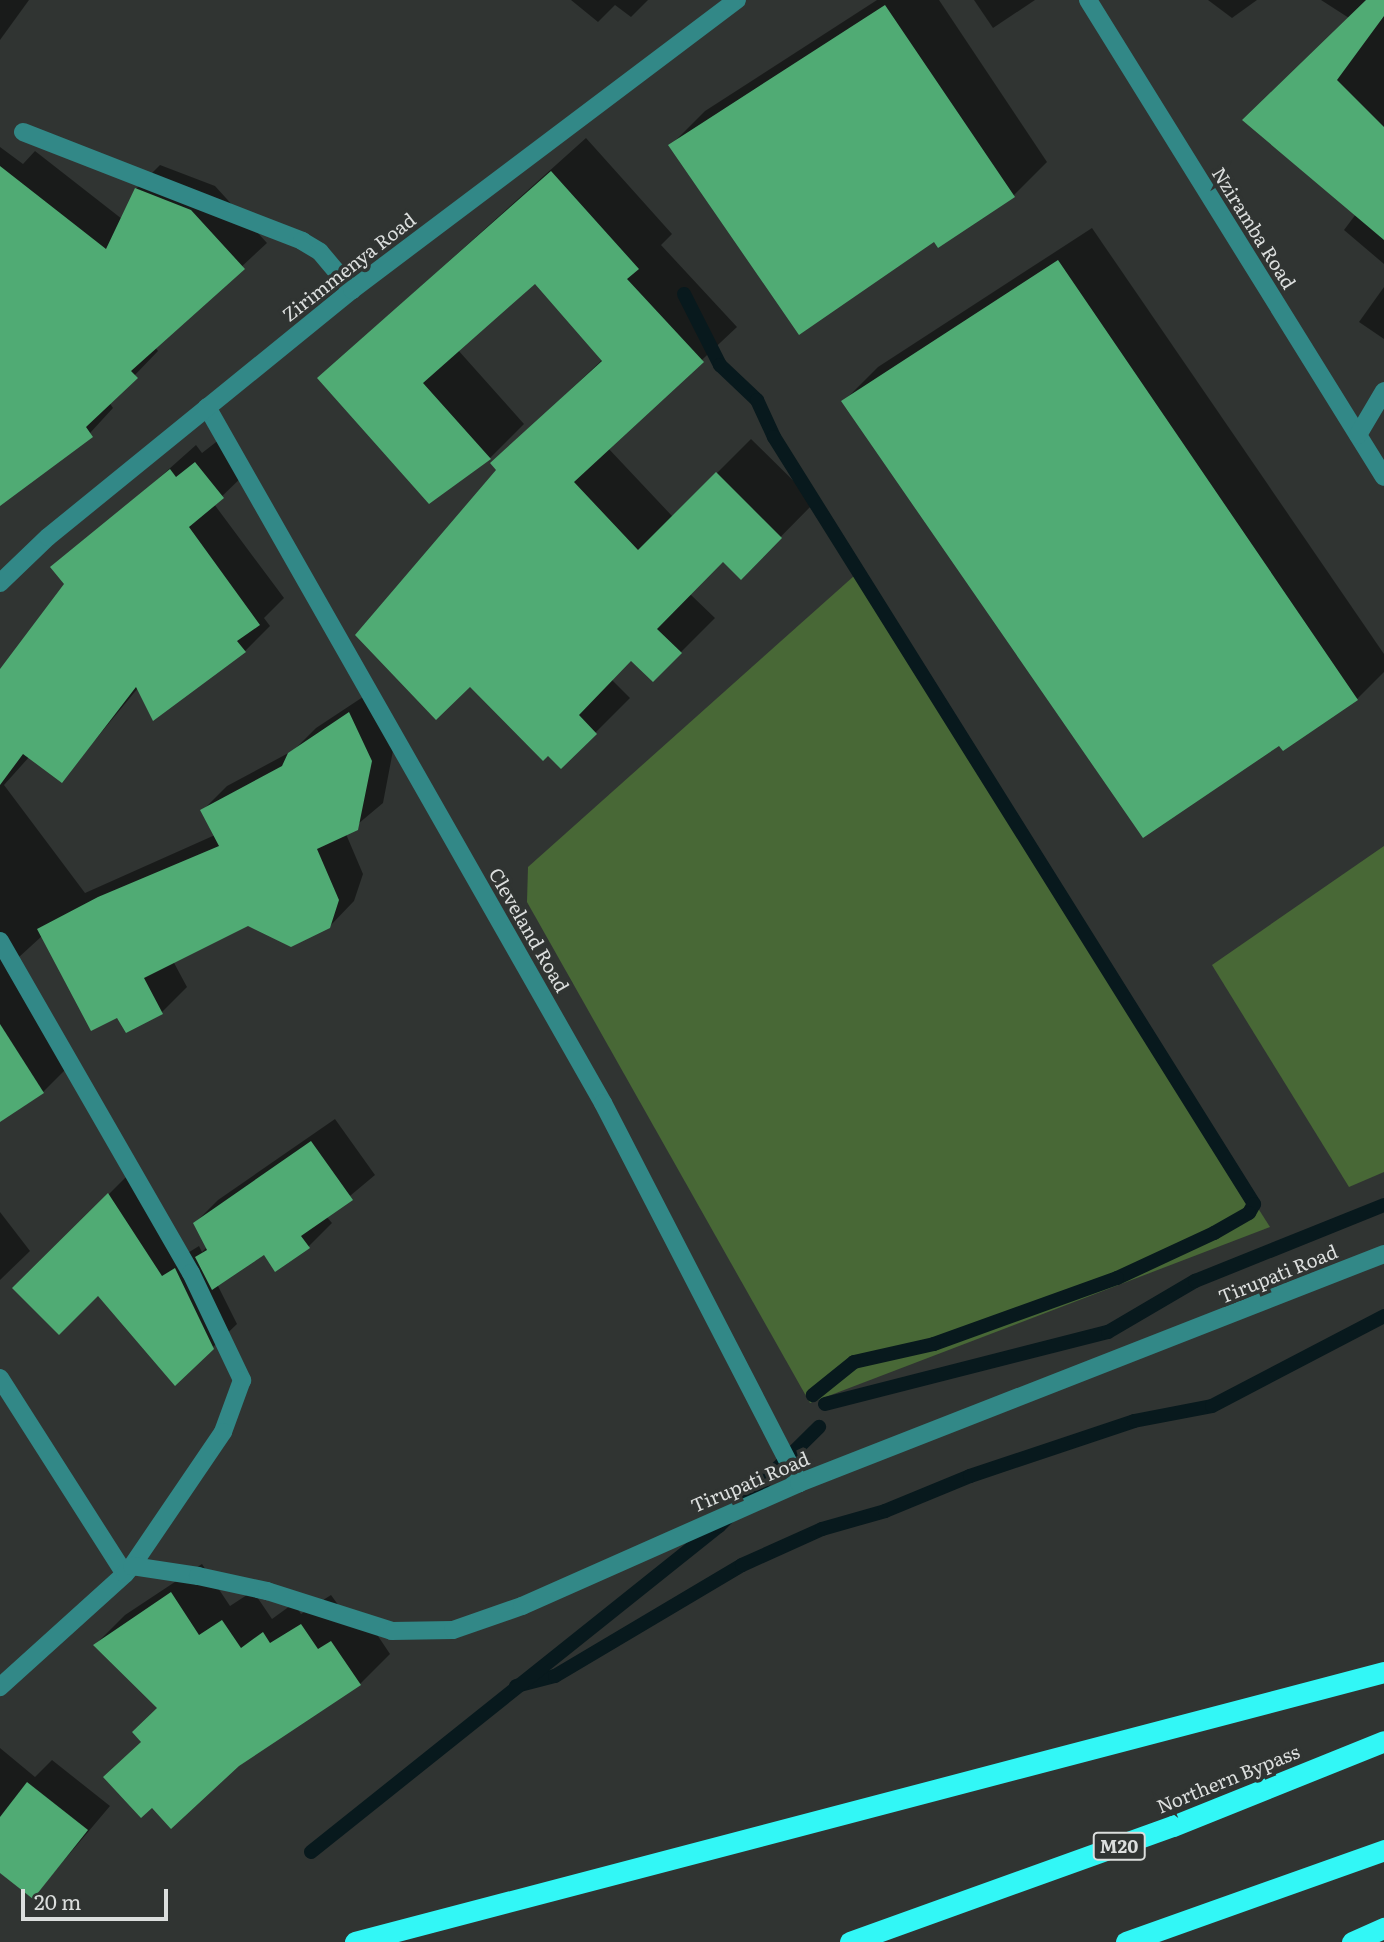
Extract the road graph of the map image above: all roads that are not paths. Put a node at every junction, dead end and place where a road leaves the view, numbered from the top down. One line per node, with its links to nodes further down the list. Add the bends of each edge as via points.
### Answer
1 (737, 0): 4 (street, Zirimmenya Road)
2 (1088, 0): 7 (street, Nziramba Road)
3 (23, 132): 4 (street, via 302,241 327,258)
4 (352, 290): 6 (street, Zirimmenya Road)
5 (1384, 391): 7 (street)
6 (207, 407): 9 (street, Zirimmenya Road, via 48,537); 13 (street, Cleveland Road, via 603,1104)
7 (1358, 435): 8 (street, Nziramba Road)
8 (1384, 477)
9 (0, 583)
10 (0, 942): 14 (street, via 191,1273 242,1380 223,1432)
11 (1384, 1254): 13 (street, Tirupati Road)
12 (0, 1378): 14 (street)
13 (799, 1483): 14 (street, Tirupati Road, via 522,1606 453,1630 392,1631 267,1591)
14 (129, 1570): 16 (street)
15 (1384, 1672): 20 (highway)
16 (0, 1687)
17 (1384, 1741): 21 (highway, Northern Bypass / M20, via 1173,1826)
18 (1384, 1850): 22 (highway)
19 (1384, 1928): 23 (highway)
20 (355, 1942)
21 (850, 1942)
22 (1126, 1942)
23 (1352, 1942)

